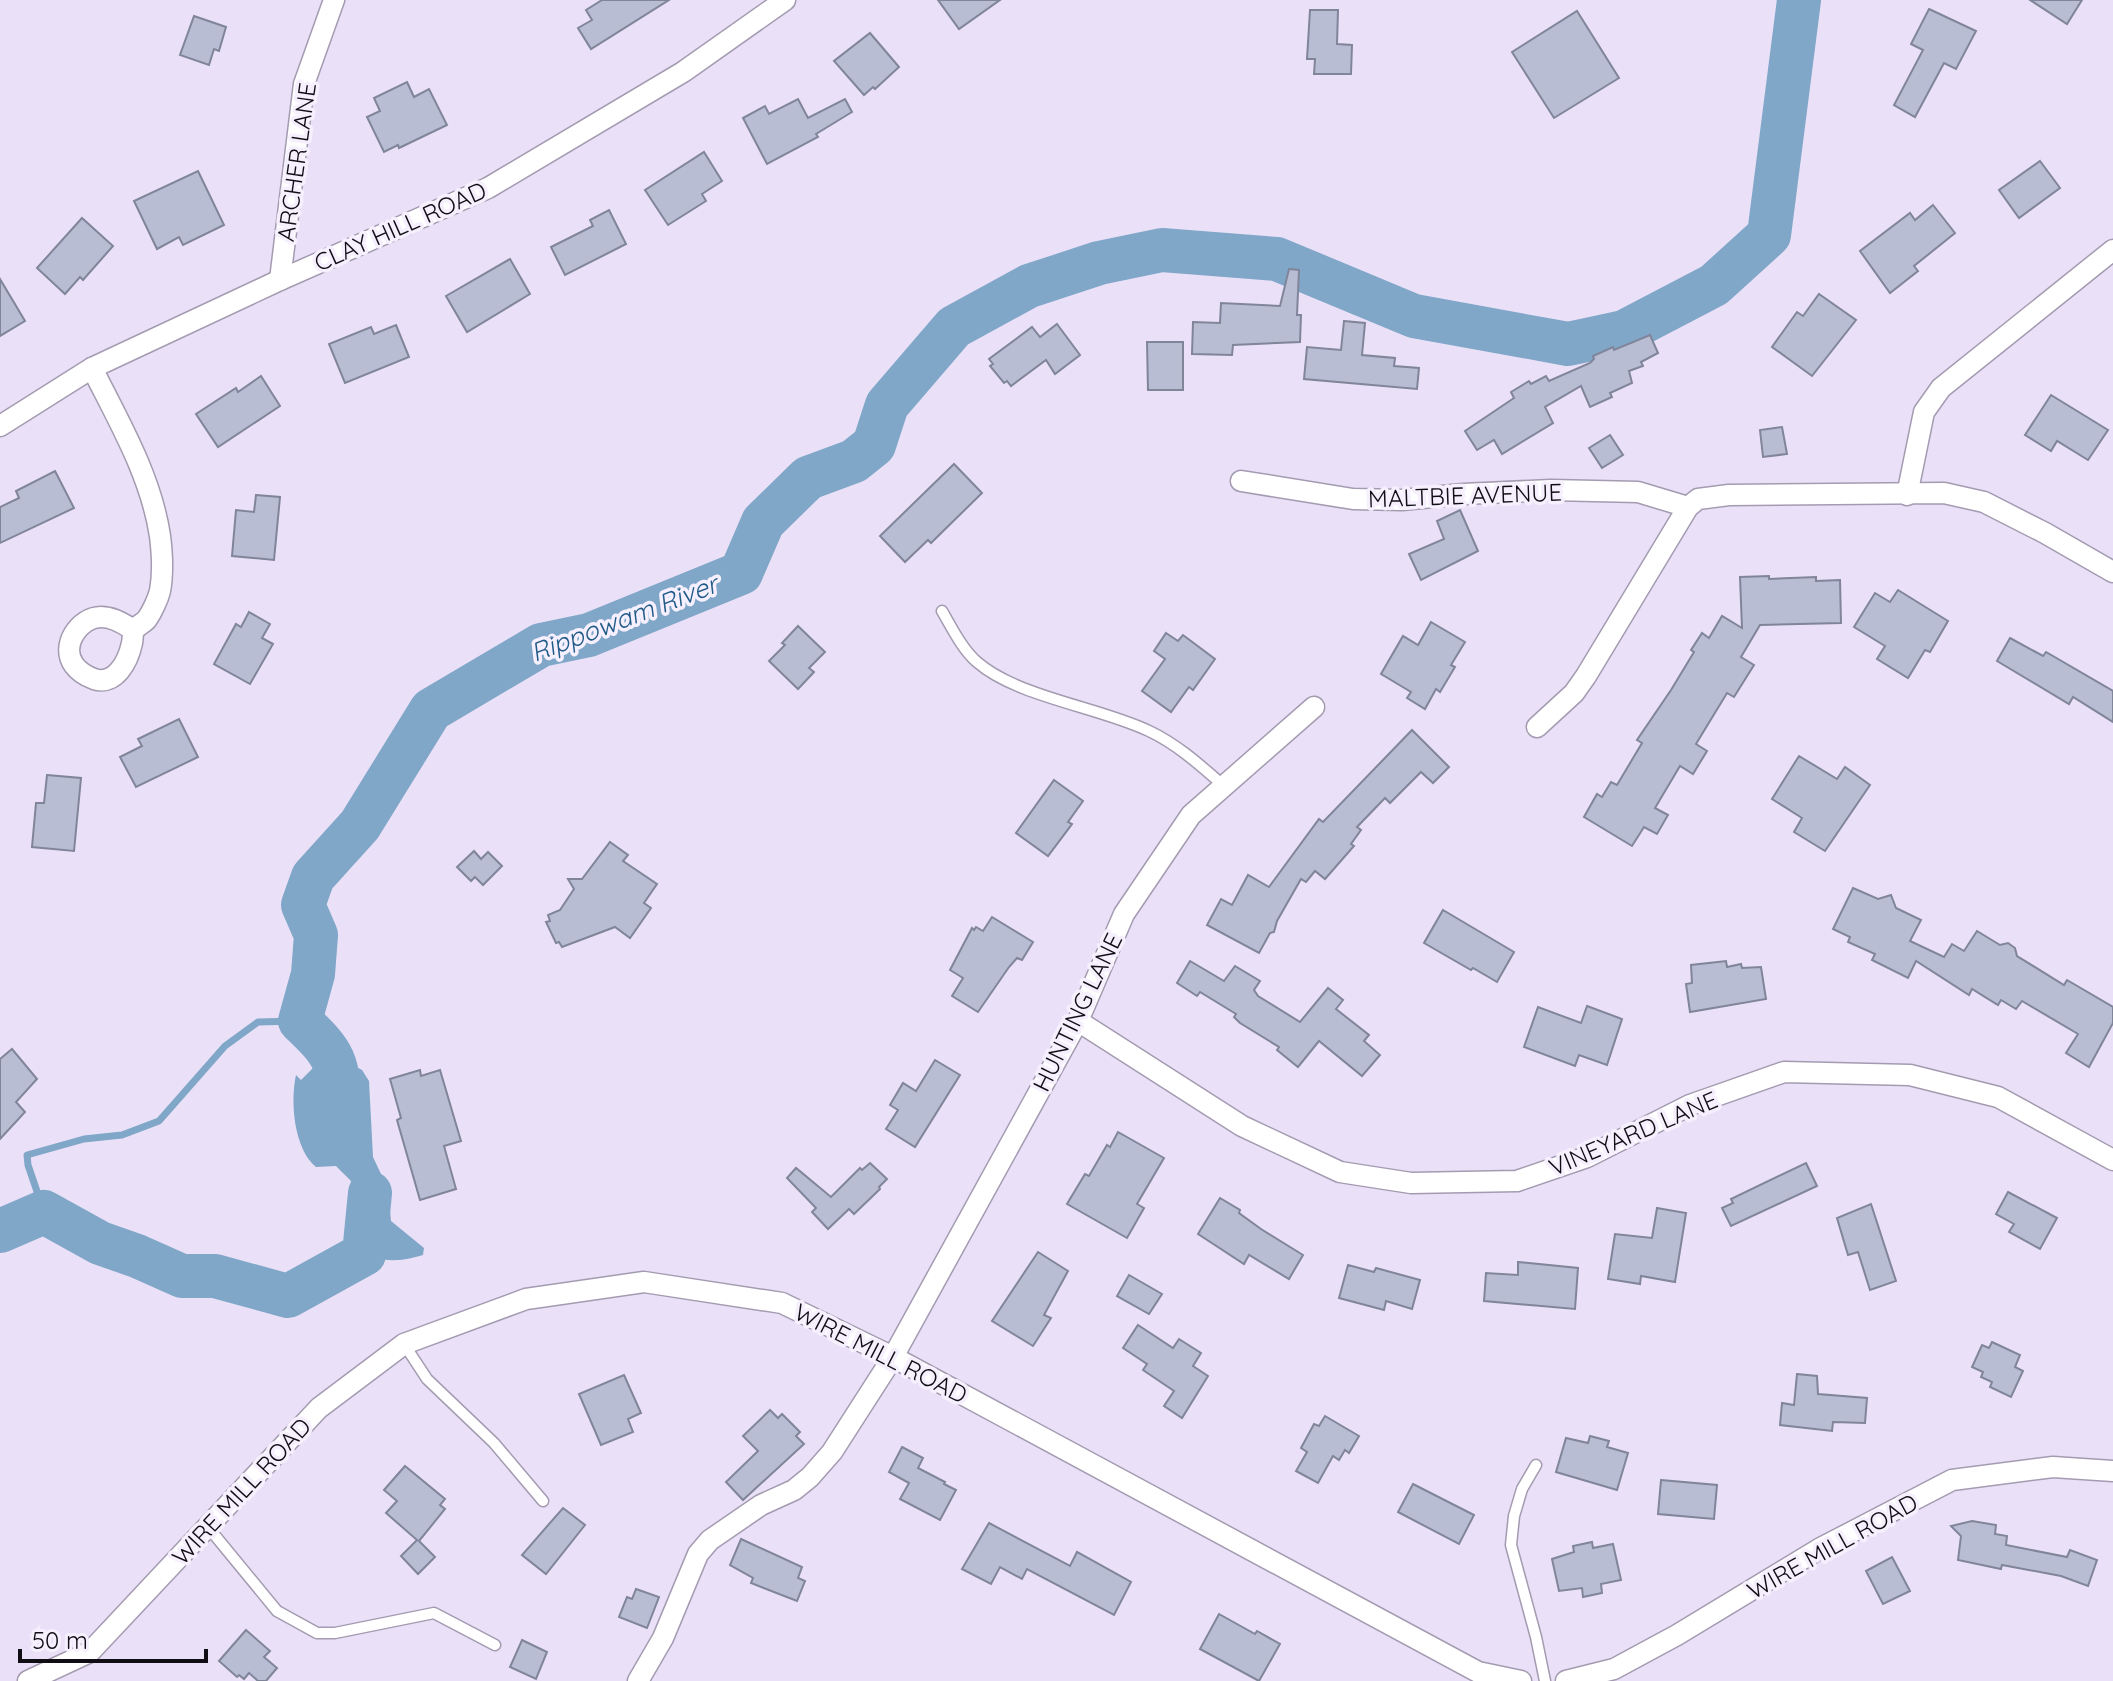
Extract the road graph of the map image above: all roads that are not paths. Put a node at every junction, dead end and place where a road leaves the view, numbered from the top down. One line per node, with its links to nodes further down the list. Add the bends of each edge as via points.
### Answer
1 (334, 0): 4 (street, ARCHER LANE, via 304,84)
2 (785, 0): 4 (street, CLAY HILL ROAD, via 683,72 488,188)
3 (2113, 250): 8 (street, via 1941,388 1924,412)
4 (280, 280): 5 (street, CLAY HILL ROAD)
5 (92, 368): 6 (street, CLAY HILL ROAD); 12 (street, via 150,493 160,539 159,591 147,619)
6 (0, 426)
7 (1241, 481): 9 (street, MALTBIE AVENUE, via 1366,500 1551,490 1638,492)
8 (1907, 495): 9 (street, via 1729,495 1698,499); 10 (street, via 1944,493 1984,502)
9 (1688, 507): 14 (street, via 1586,676)
10 (2113, 572)
11 (942, 611): 15 (lane, via 975,660 992,673 1151,732)
12 (134, 630)
13 (1314, 707): 15 (street, HUNTING LANE)
14 (1537, 727)
15 (1224, 786): 16 (street, HUNTING LANE, via 1191,815 1124,914)
16 (1078, 1021): 17 (street, VINEYARD LANE, via 1242,1126 1340,1172 1411,1183 1517,1181 1587,1157 1690,1105 1784,1072 1910,1075 1998,1097); 19 (street, HUNTING LANE)
17 (2113, 1160)
18 (404, 1344): 19 (street, WIRE MILL ROAD, via 526,1299 644,1282 782,1303); 22 (lane, via 427,1379 494,1443); 23 (street, WIRE MILL ROAD, via 319,1408)
19 (893, 1357): 26 (street, HUNTING LANE, via 810,1477 710,1540 698,1554 663,1638); 27 (street, WIRE MILL ROAD, via 1478,1672)
20 (1536, 1465): 28 (lane, via 1522,1489 1511,1545)
21 (2113, 1471): 29 (street, WIRE MILL ROAD, via 2053,1467 1952,1480 1819,1549 1614,1669)
22 (543, 1501)
23 (208, 1527): 24 (lane, via 277,1611 317,1633 434,1613); 25 (street, WIRE MILL ROAD, via 90,1652)
24 (495, 1645)
25 (28, 1681)
26 (638, 1681)
27 (1521, 1681)
28 (1545, 1681)
29 (1566, 1681)

